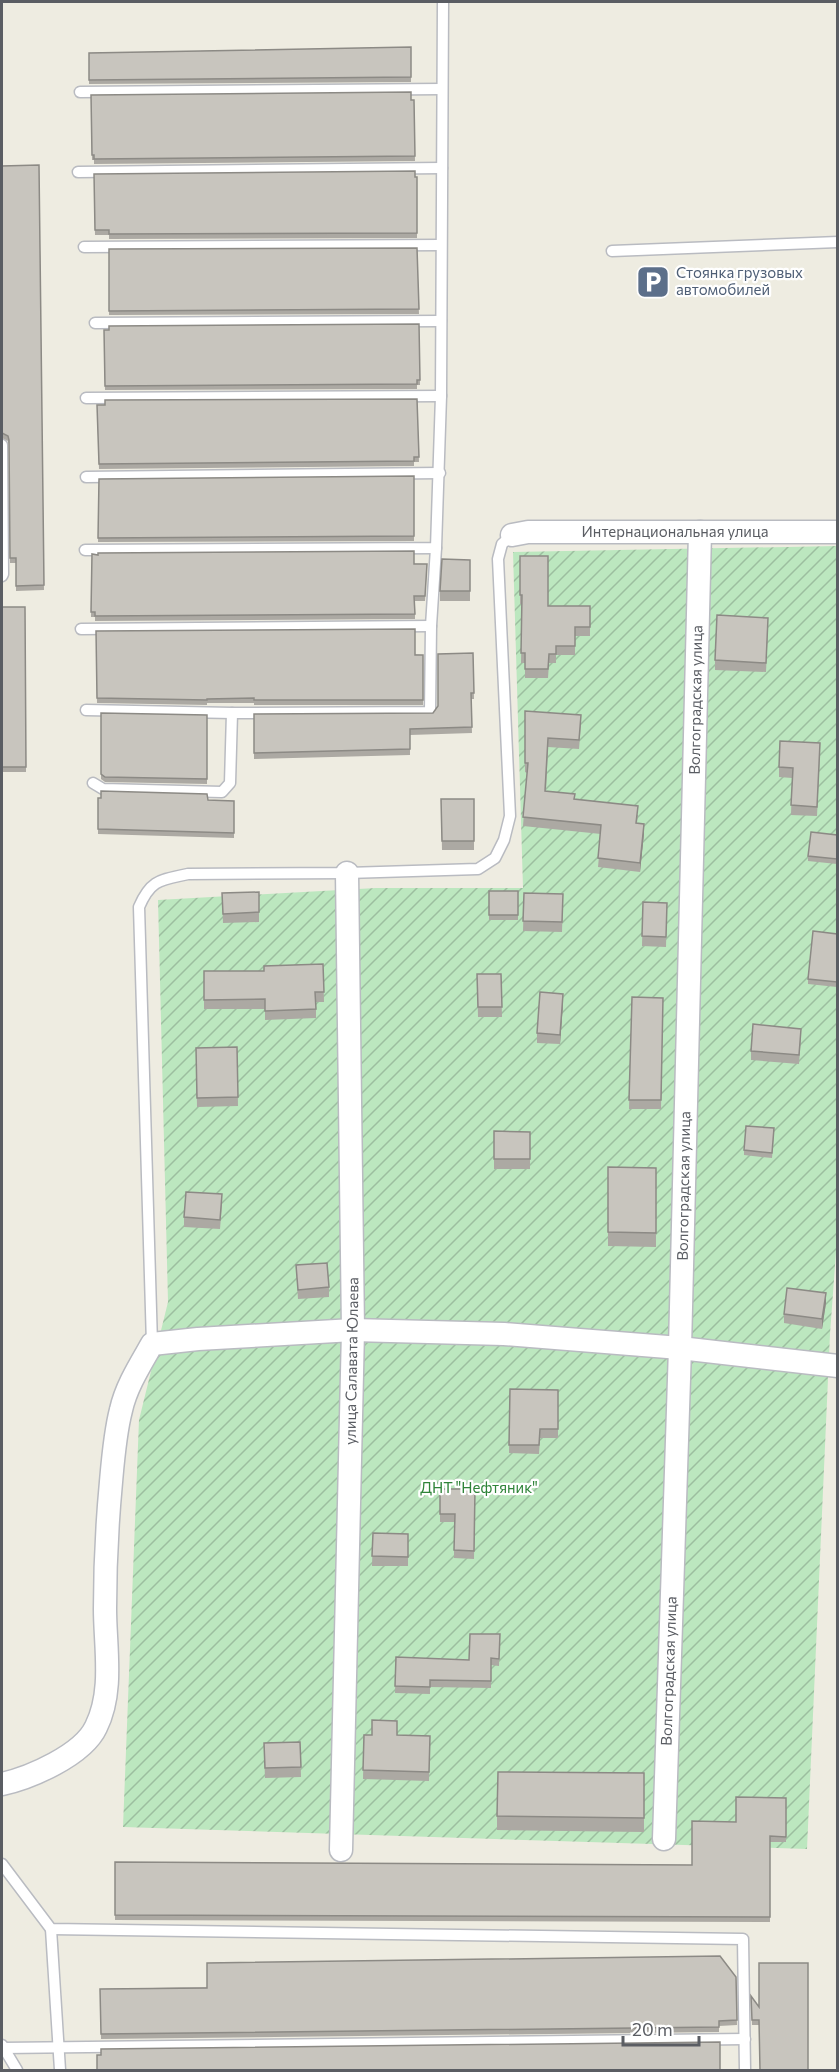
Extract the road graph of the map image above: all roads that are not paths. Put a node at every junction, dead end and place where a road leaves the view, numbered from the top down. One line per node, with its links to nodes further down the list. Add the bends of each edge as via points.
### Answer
1 (443, 2): 2 (lane)
2 (442, 89): 3 (lane); 4 (lane)
3 (80, 92)
4 (442, 168): 5 (lane); 7 (lane)
5 (78, 172)
6 (837, 242): 9 (lane)
7 (441, 245): 8 (lane); 10 (lane)
8 (84, 247)
9 (612, 251)
10 (441, 321): 11 (lane); 12 (lane)
11 (95, 323)
12 (441, 396): 13 (lane); 15 (lane)
13 (86, 398)
14 (2, 445): 22 (lane)
15 (440, 473): 16 (lane); 20 (lane)
16 (86, 477)
17 (700, 532): 18 (street, Интернациональная улица); 19 (street, Интернациональная улица); 31 (street, Волгоградская улица)
18 (837, 532)
19 (512, 535): 28 (lane, via 502,544 498,559 510,816 504,840 495,858 478,869)
20 (436, 548): 21 (lane); 23 (lane)
21 (85, 550)
22 (2, 576)
23 (431, 626): 24 (lane); 26 (lane, via 430,712)
24 (81, 628)
25 (86, 710): 26 (lane)
26 (232, 713): 27 (lane, via 230,783 222,792 103,789)
27 (93, 783)
28 (347, 873): 29 (street, улица Салавата Юлаева); 30 (lane, via 188,874 163,879 146,890 139,907)
29 (354, 1330): 30 (street); 31 (street, via 504,1334); 35 (street, улица Салавата Юлаева)
30 (152, 1344): 33 (street, via 121,1409 114,1451 106,1534 107,1676 96,1727 84,1744 57,1762)
31 (680, 1348): 32 (street); 34 (street, Волгоградская улица)
32 (837, 1366)
33 (2, 1784)
34 (664, 1839)
35 (341, 1850)
36 (2, 1864): 37 (lane)
37 (51, 1929): 38 (lane, via 743,1939); 40 (lane)
38 (745, 2039): 40 (lane); 43 (lane)
39 (2, 2046): 40 (lane); 41 (lane)
40 (58, 2047): 42 (lane)
41 (17, 2070)
42 (60, 2070)
43 (745, 2070)

